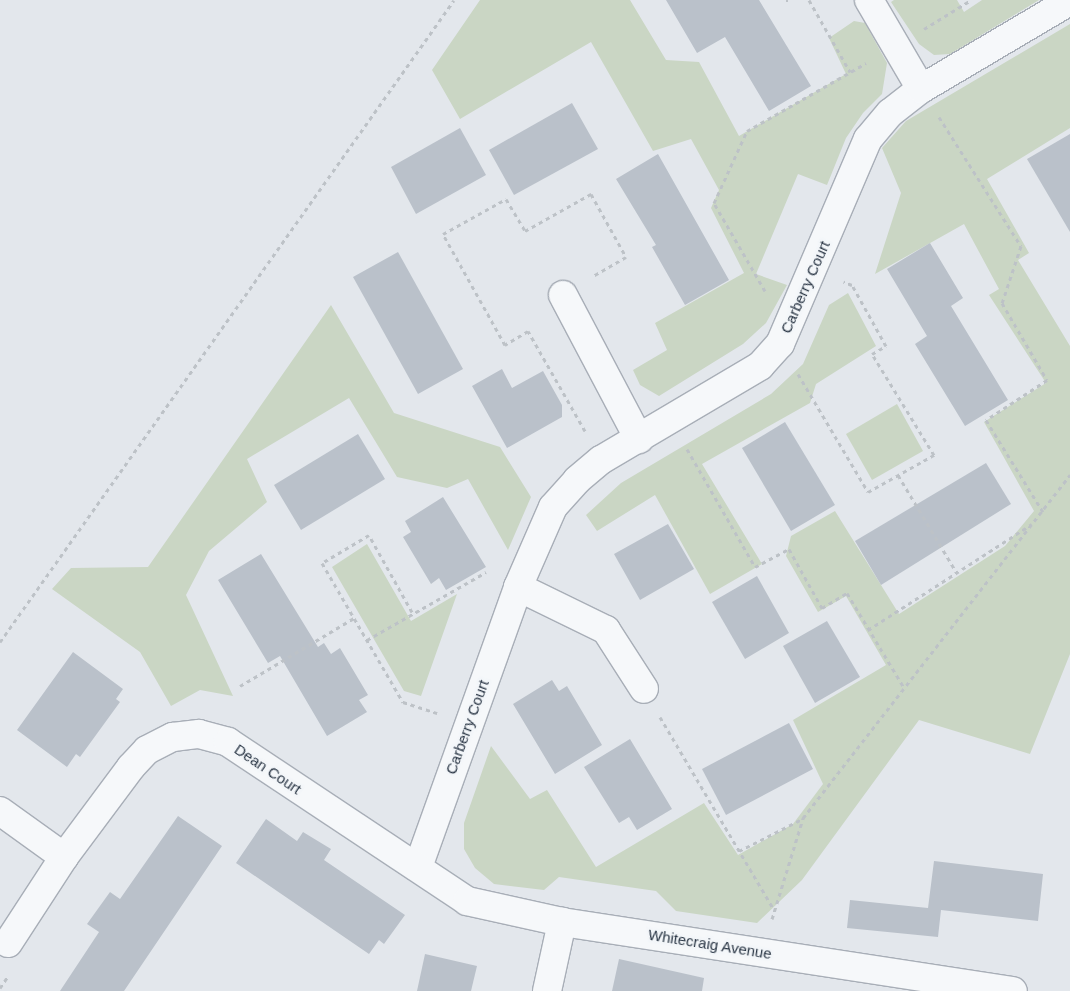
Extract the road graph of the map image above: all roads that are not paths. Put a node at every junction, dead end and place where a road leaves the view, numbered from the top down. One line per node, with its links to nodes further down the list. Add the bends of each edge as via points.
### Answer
1 (869, 0): 3 (street)
2 (1070, 1): 3 (street, Carberry Court)
3 (921, 89): 5 (street, Carberry Court, via 890,113 868,140 780,344 760,366)
4 (563, 295): 5 (street)
5 (639, 439): 6 (street, Carberry Court, via 601,460 577,480 553,507)
6 (518, 587): 7 (street, via 606,630); 10 (street, Carberry Court)
7 (644, 689)
8 (0, 811): 9 (street)
9 (64, 857): 10 (street, Dean Court, via 131,767 148,750 173,737 199,734 228,742); 12 (street, Dean Court)
10 (418, 868): 11 (street, Whitecraig Avenue, via 467,901)
11 (562, 922): 13 (street); 14 (street, Whitecraig Avenue)
12 (8, 943)
13 (547, 991)
14 (1013, 991)

